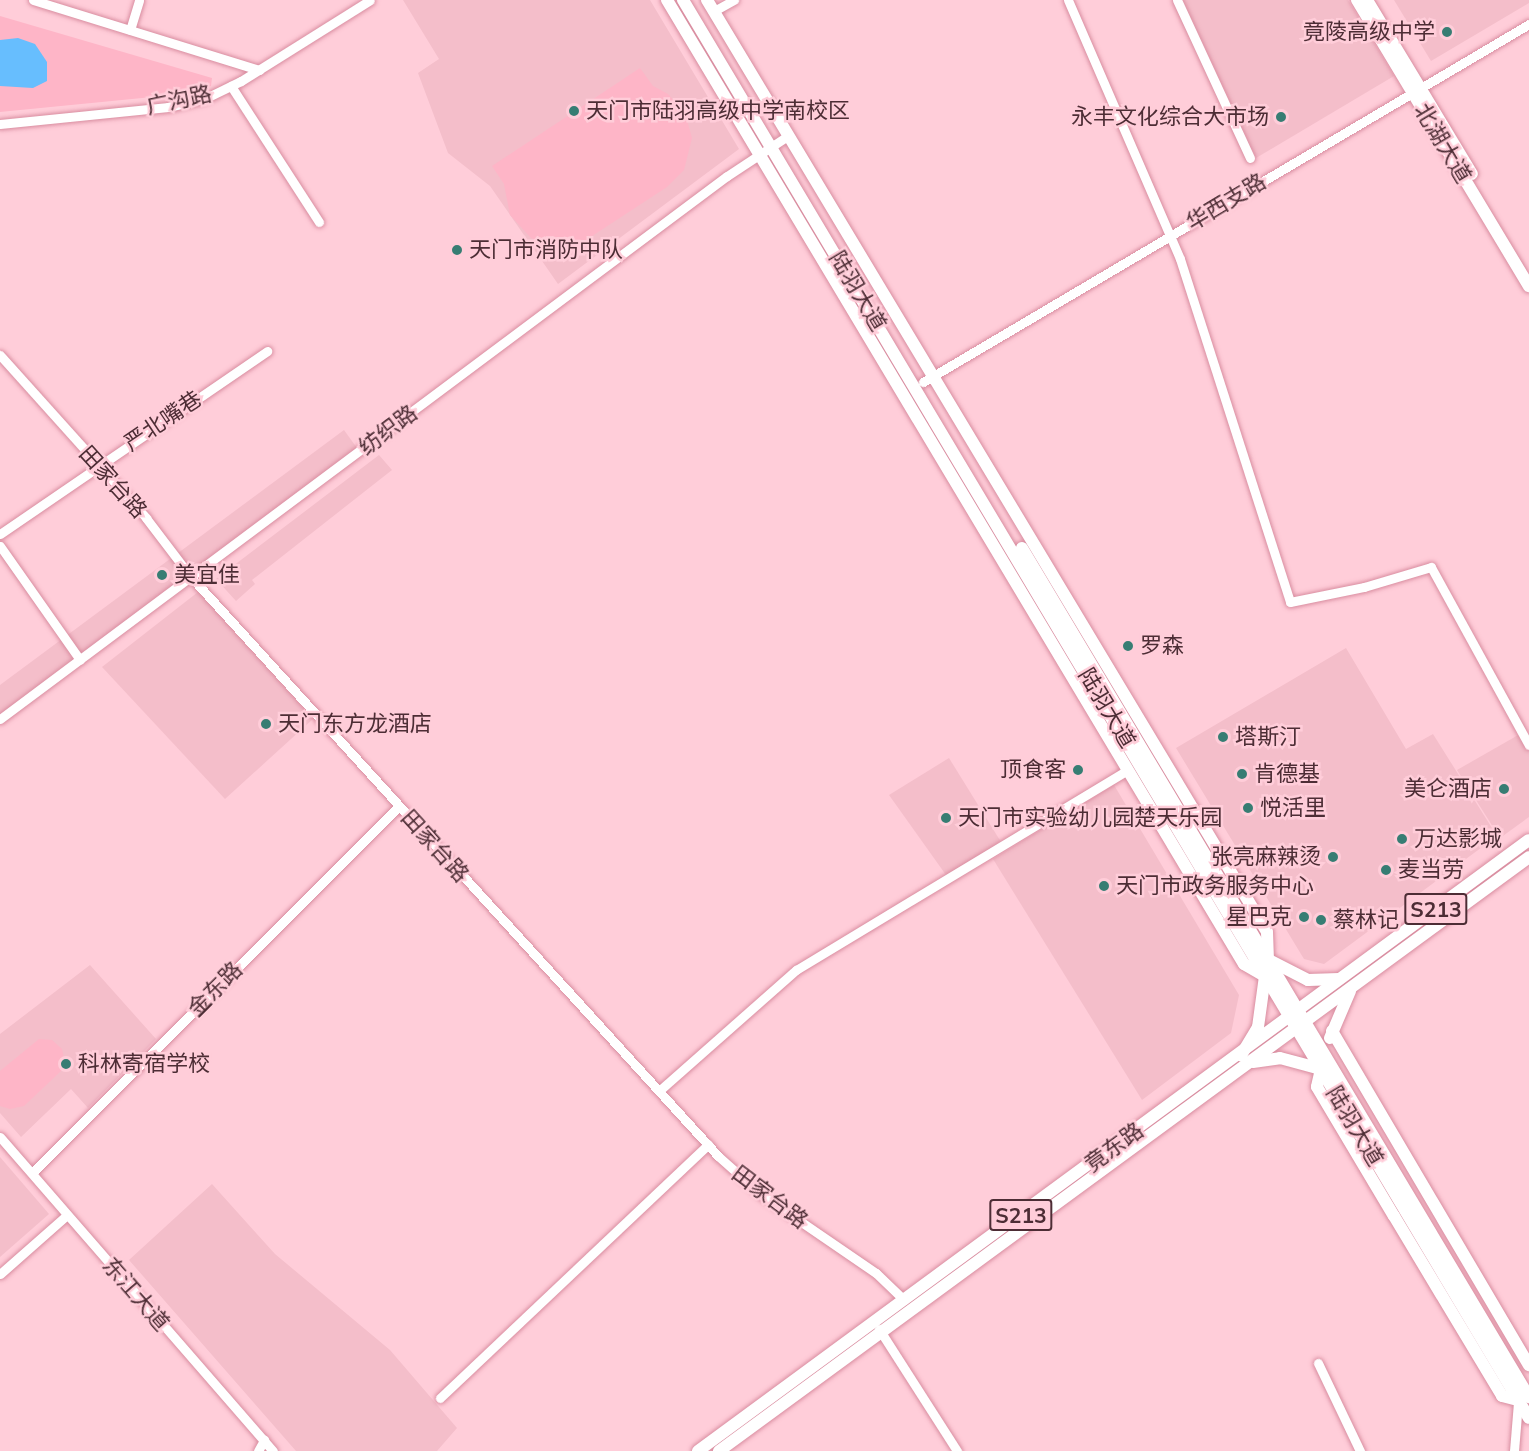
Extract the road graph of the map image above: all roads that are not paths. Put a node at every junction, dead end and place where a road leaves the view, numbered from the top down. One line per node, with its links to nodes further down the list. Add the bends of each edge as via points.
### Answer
1 (33, 0): 15 (street)
2 (139, 0): 15 (street)
3 (370, 0): 16 (street, 广沟路)
4 (667, 0): 22 (main road)
5 (683, 0): 21 (main road, 陆羽大道)
6 (692, 0): 21 (main road, 陆羽大道)
7 (707, 0): 13 (main road)
8 (734, 0): 13 (street)
9 (1068, 0): 25 (street)
10 (1177, 0): 23 (street)
11 (1358, 0): 18 (main road, 北湖大道)
12 (1367, 0): 18 (main road, 北湖大道)
13 (714, 11): 20 (main road)
14 (1529, 24): 18 (street, 华西支路)
15 (130, 30): 16 (street)
16 (259, 69): 17 (street, 广沟路)
17 (231, 86): 19 (street, 广沟路, via 206,98 168,107); 24 (street)
18 (1416, 89): 25 (street, 华西支路); 26 (main road, 北湖大道); 27 (main road, 北湖大道)
19 (0, 124)
20 (789, 135): 21 (street, 纺织路); 30 (main road)
21 (775, 145): 22 (street, 纺织路); 30 (main road, 陆羽大道); 43 (main road, 陆羽大道)
22 (760, 154): 34 (street, 纺织路); 38 (main road)
23 (1250, 158)
24 (319, 222)
25 (1171, 234): 30 (street, 华西支路); 37 (street, via 1290,602 1364,587 1431,567)
26 (1529, 270)
27 (1529, 286)
28 (267, 351): 31 (street, 严北嘴巷)
29 (0, 355): 31 (street, 田家台路)
30 (928, 379): 42 (main road, via 1268,932)
31 (98, 465): 32 (street, 严北嘴巷); 34 (street, 田家台路)
32 (0, 534)
33 (0, 546): 35 (street)
34 (191, 577): 35 (street, 纺织路); 39 (street, 田家台路)
35 (80, 660): 36 (street, 纺织路)
36 (0, 719)
37 (1529, 744)
38 (1128, 770): 43 (main road, via 1244,964); 49 (street, via 796,970)
39 (399, 806): 49 (street, 田家台路); 52 (street, 金东路)
40 (1529, 840): 44 (main road, 竟东路 / S213)
41 (1529, 857): 44 (main road, 竟东路 / S213)
42 (1268, 960): 44 (main road, via 1308,980); 45 (main road, 陆羽大道)
43 (1265, 976): 45 (main road, 陆羽大道); 47 (main road, via 1258,1027)
44 (1347, 983): 45 (main road, 竟东路 / S213); 46 (main road)
45 (1297, 1020): 47 (main road, 竟东路 / S213); 48 (main road, 陆羽大道)
46 (1332, 1031): 48 (main road); 58 (main road)
47 (1243, 1060): 48 (main road, via 1280,1058); 55 (main road, 竟东路 / S213); 56 (main road, 竟东路 / S213)
48 (1324, 1066): 59 (main road, 陆羽大道)
49 (659, 1091): 51 (street, 田家台路)
50 (0, 1137): 52 (street, 东江大道)
51 (708, 1145): 55 (street, 田家台路, via 745,1182 876,1273); 60 (street)
52 (32, 1173): 53 (street, 东江大道)
53 (67, 1215): 54 (street); 62 (street, 东江大道)
54 (0, 1274)
55 (904, 1300): 56 (main road, 竟东路 / S213)
56 (878, 1327): 65 (main road, 竟东路 / S213); 66 (main road, 竟东路 / S213); 67 (street)
57 (1318, 1362): 68 (street)
58 (1529, 1365)
59 (1526, 1395): 61 (main road, 陆羽大道); 69 (street)
60 (440, 1398)
61 (1529, 1418)
62 (264, 1440): 63 (street); 64 (street, 东江大道)
63 (258, 1451)
64 (273, 1451)
65 (698, 1451)
66 (719, 1451)
67 (957, 1451)
68 (1360, 1451)
69 (1514, 1451)

